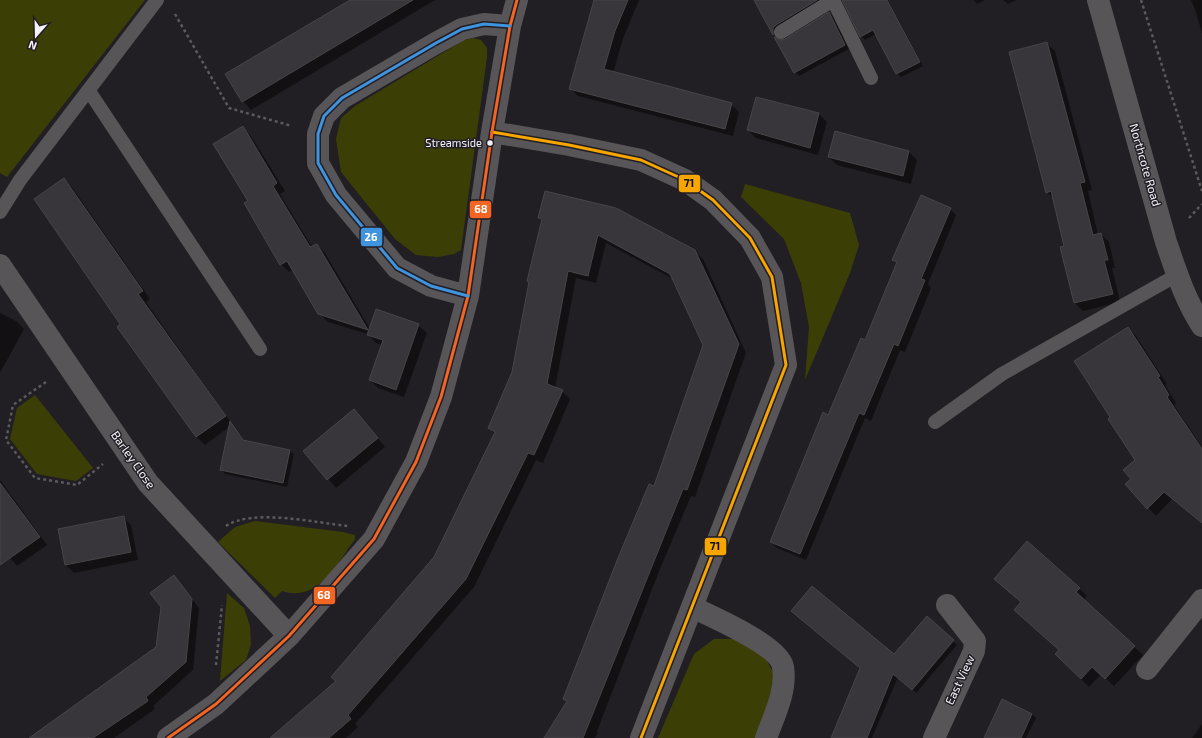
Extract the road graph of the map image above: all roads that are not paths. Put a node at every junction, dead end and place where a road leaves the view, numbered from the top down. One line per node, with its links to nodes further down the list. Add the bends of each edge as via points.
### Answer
1 (157, 0): 8 (lane)
2 (517, 0): 5 (street)
3 (833, 0): 6 (lane); 7 (lane)
4 (1098, 0): 12 (street, Northcote Road)
5 (510, 26): 9 (street); 13 (street, via 484,24 462,29 436,43 342,98 324,116 318,134 318,163 336,195 397,268 431,286)
6 (781, 32)
7 (871, 78)
8 (89, 90): 10 (lane, via 20,180); 15 (lane)
9 (492, 132): 13 (street); 19 (street, via 641,160 685,180 714,200 750,238 772,277 786,365)
10 (0, 212)
11 (0, 264): 20 (street, Barley Close, via 148,483)
12 (1177, 276): 14 (street, Northcote Road); 16 (lane, via 1002,374)
13 (468, 296): 20 (street, via 441,397 416,462 374,538)
14 (1202, 326)
15 (260, 349)
16 (935, 422)
17 (1202, 600): 21 (street)
18 (947, 605): 25 (street, East View, via 975,641 974,651)
19 (692, 607): 23 (street); 24 (street, via 772,650 783,665 784,682)
20 (289, 636): 22 (street, via 216,704)
21 (1147, 669)
22 (168, 738)
23 (640, 738)
24 (766, 738)
25 (934, 738)

